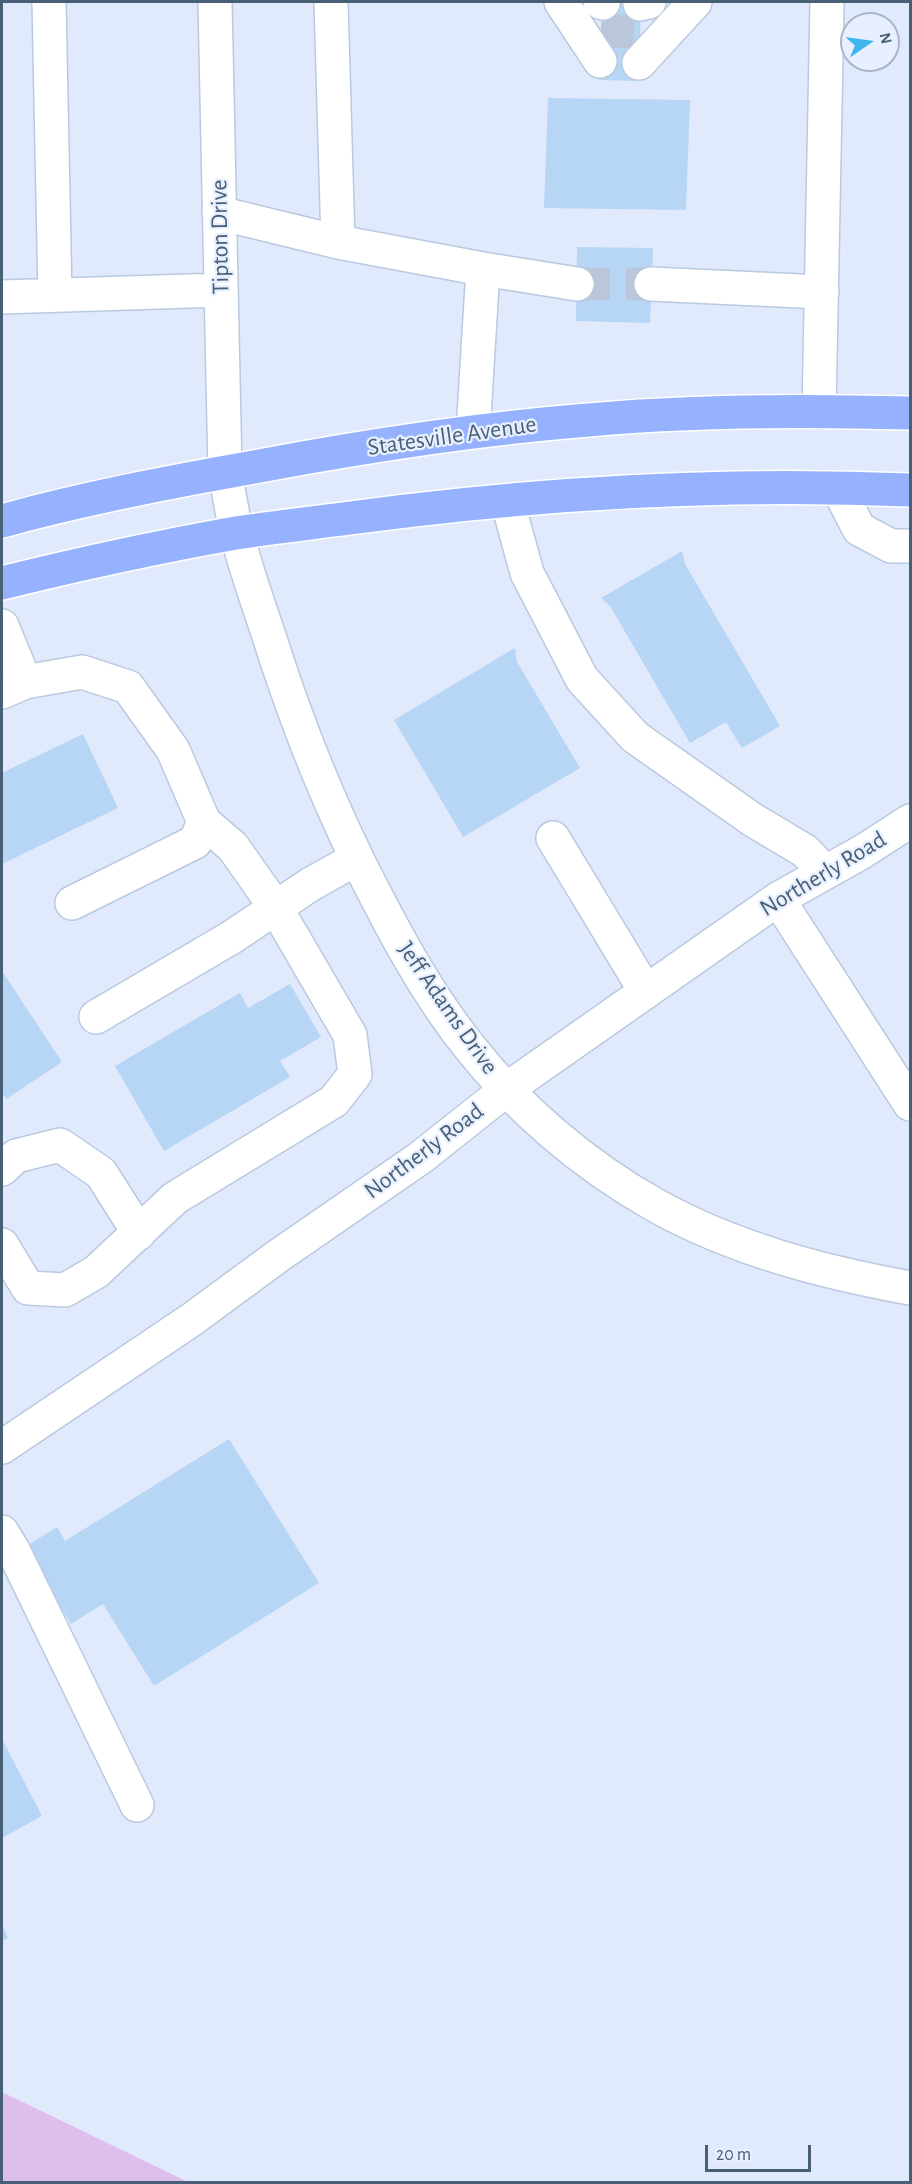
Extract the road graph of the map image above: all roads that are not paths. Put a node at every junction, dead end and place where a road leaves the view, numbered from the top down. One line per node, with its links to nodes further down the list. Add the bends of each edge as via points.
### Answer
1 (49, 2): 17 (street)
2 (215, 2): 10 (street, Tipton Drive)
3 (332, 2): 11 (street)
4 (561, 2): 8 (street)
5 (683, 2): 9 (street)
6 (695, 2): 9 (street)
7 (827, 2): 16 (street)
8 (595, 20)
9 (642, 25)
10 (219, 213): 11 (street); 15 (street, Tipton Drive)
11 (338, 242): 12 (street)
12 (483, 269): 13 (street); 21 (street)
13 (577, 284)
14 (651, 284): 16 (street)
15 (221, 290): 17 (street); 22 (street, Tipton Drive)
16 (822, 292): 19 (street)
17 (55, 295): 18 (street)
18 (2, 297)
19 (819, 412): 20 (main road, Statesville Avenue); 21 (main road, Statesville Avenue, via 590,419)
20 (910, 413)
21 (473, 432): 22 (main road, Statesville Avenue)
22 (225, 472): 26 (main road, Statesville Avenue, via 83,500); 27 (street, Tipton Drive)
23 (838, 488): 24 (main road); 25 (main road, via 686,490); 28 (street, via 859,529 891,546)
24 (910, 490)
25 (507, 500): 27 (main road); 36 (street, via 527,573 582,679 634,737 804,851)
26 (2, 521)
27 (236, 533): 29 (main road); 35 (street, Jeff Adams Drive, via 305,742)
28 (910, 546)
29 (2, 584)
30 (2, 626): 31 (street)
31 (13, 687): 33 (street, via 82,672 128,687 172,750)
32 (910, 821): 36 (street, Northerly Road)
33 (204, 822): 38 (street, via 195,842); 39 (street, via 233,847)
34 (553, 838): 40 (street)
35 (356, 859): 39 (street); 42 (street, Jeff Adams Drive, via 430,992 467,1044)
36 (825, 872): 37 (street, Northerly Road)
37 (778, 899): 40 (street, Northerly Road); 43 (street)
38 (72, 903)
39 (276, 908): 41 (street); 45 (street, via 350,1035 355,1074 334,1101 175,1198)
40 (646, 992): 42 (street, Northerly Road)
41 (96, 1017)
42 (507, 1089): 47 (street, Jeff Adams Drive, via 558,1137 654,1204 716,1234 780,1258); 48 (street, Northerly Road, via 420,1158 191,1320)
43 (910, 1104)
44 (2, 1169): 45 (street, via 16,1156 60,1145 101,1173)
45 (138, 1233): 46 (street, via 96,1272 65,1290 28,1288)
46 (2, 1245)
47 (910, 1288)
48 (2, 1447)
49 (2, 1532): 50 (street)
50 (137, 1805)

